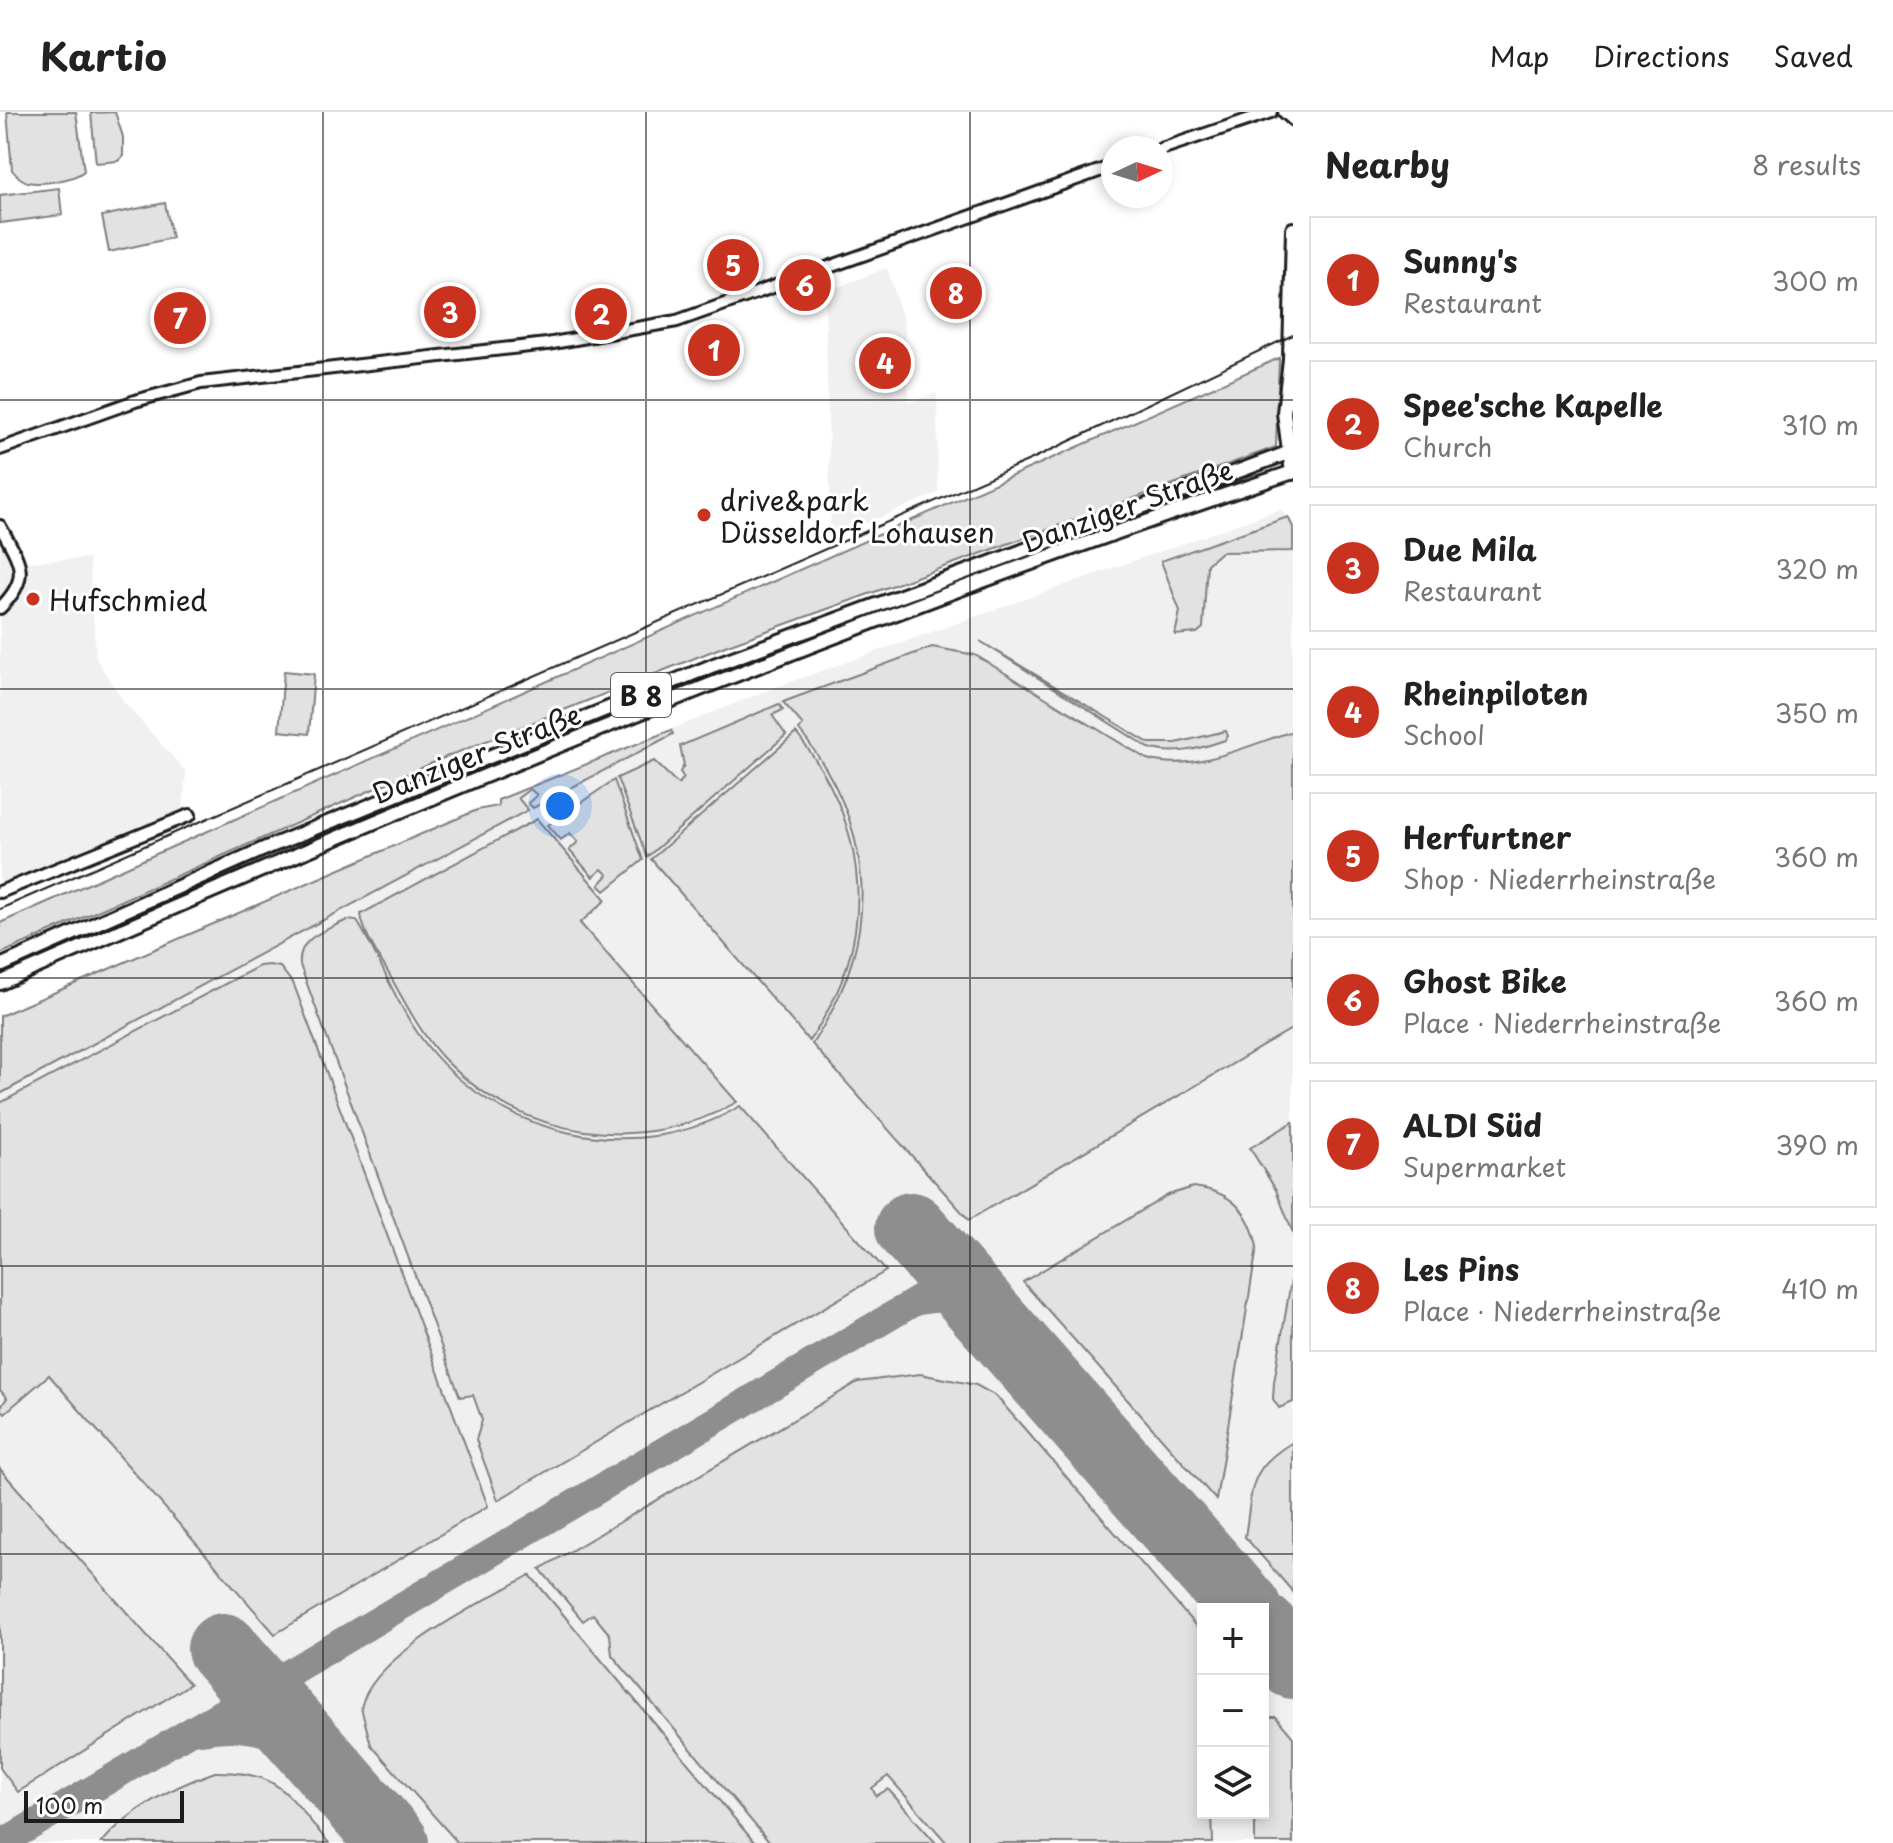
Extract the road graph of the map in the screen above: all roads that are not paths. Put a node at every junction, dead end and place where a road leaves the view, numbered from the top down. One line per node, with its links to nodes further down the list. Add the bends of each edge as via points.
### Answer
1 (1271, 112): 4 (street)
2 (1284, 112): 3 (street)
3 (1293, 120)
4 (1173, 145)
5 (1101, 170): 9 (street, via 677,321 547,344 201,383)
6 (1293, 229): 7 (main road, Danziger Straße)
7 (1290, 359): 8 (main road, Danziger Straße); 10 (main road, Danziger Straße, via 1284,413)
8 (1293, 377)
9 (0, 449)
10 (1290, 451): 11 (main road, Danziger Straße); 16 (main road, Danziger Straße / B 8, via 714,665 266,848)
11 (1293, 472): 17 (main road, Danziger Straße / B 8, via 762,664 340,835)
12 (0, 526): 13 (street, via 22,576)
13 (0, 608)
14 (190, 815): 15 (street)
15 (0, 892)
16 (0, 966)
17 (0, 983)

